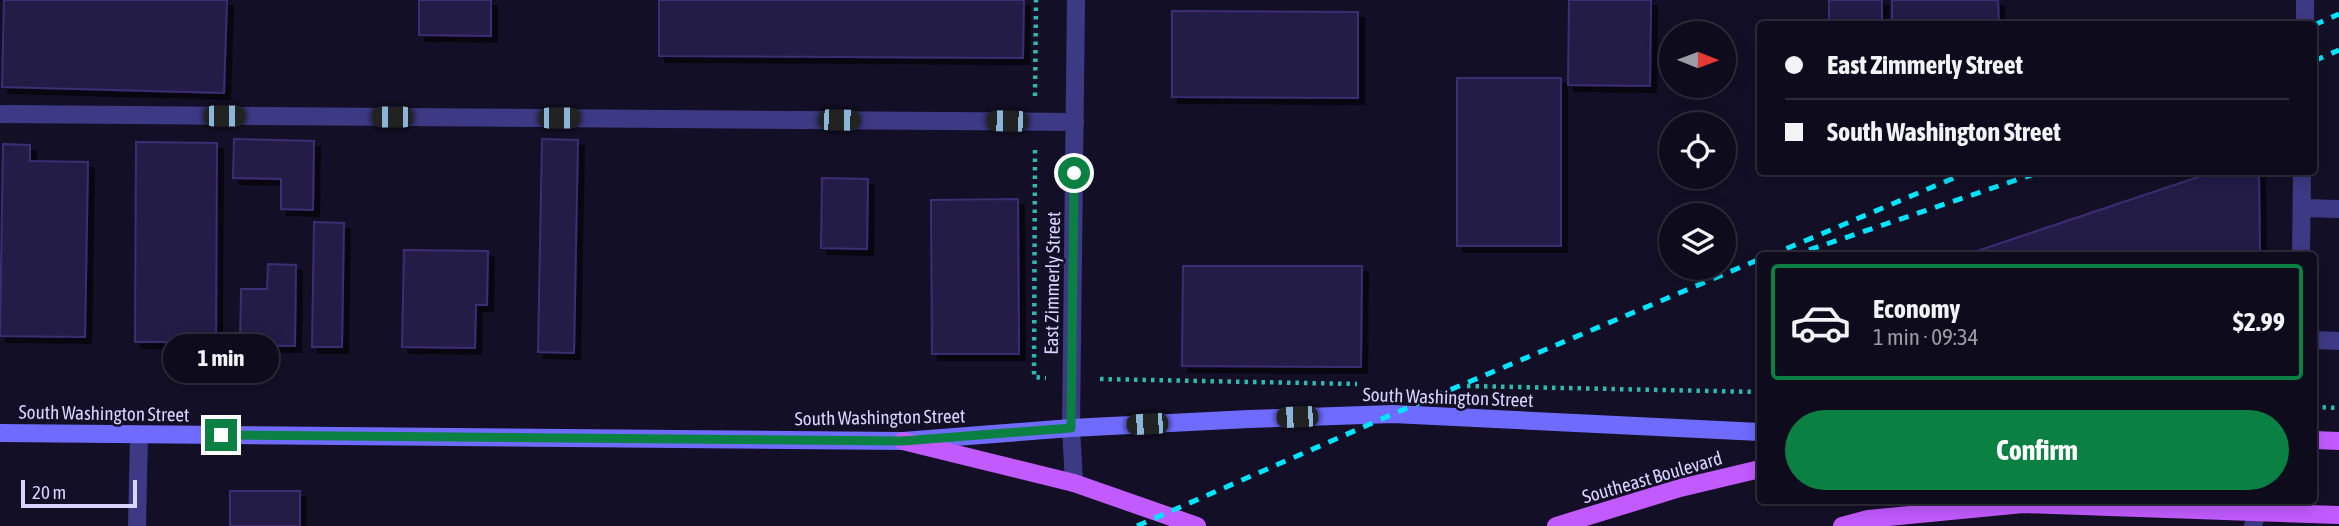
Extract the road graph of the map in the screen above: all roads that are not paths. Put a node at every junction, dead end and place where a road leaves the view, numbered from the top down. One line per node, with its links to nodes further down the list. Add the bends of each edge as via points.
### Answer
1 (1076, 0): 5 (street, East Zimmerly Street)
2 (2305, 0): 3 (street)
3 (2305, 21)
4 (0, 114): 5 (street)
5 (1074, 122): 12 (street, East Zimmerly Street)
6 (2302, 175): 7 (street)
7 (2302, 208): 8 (street); 9 (street)
8 (2339, 209)
9 (2301, 252)
10 (2317, 340): 11 (street)
11 (2339, 341)
12 (1071, 428): 13 (street, South Washington Street, via 1393,414); 18 (street, South Washington Street); 20 (street, East Zimmerly Street)
13 (1757, 432)
14 (0, 433): 15 (street, South Washington Street)
15 (139, 435): 18 (street, South Washington Street); 25 (street)
16 (2317, 440): 17 (main road)
17 (2339, 440)
18 (903, 441): 20 (main road)
19 (1757, 471): 27 (main road, Southeast Boulevard, via 1680,488)
20 (1074, 483): 26 (main road)
21 (2013, 504): 28 (main road, via 1868,519)
22 (2046, 504): 23 (main road)
23 (2256, 513): 24 (main road)
24 (2339, 515)
25 (137, 526)
26 (1197, 526)
27 (1556, 526)
28 (1842, 526)

